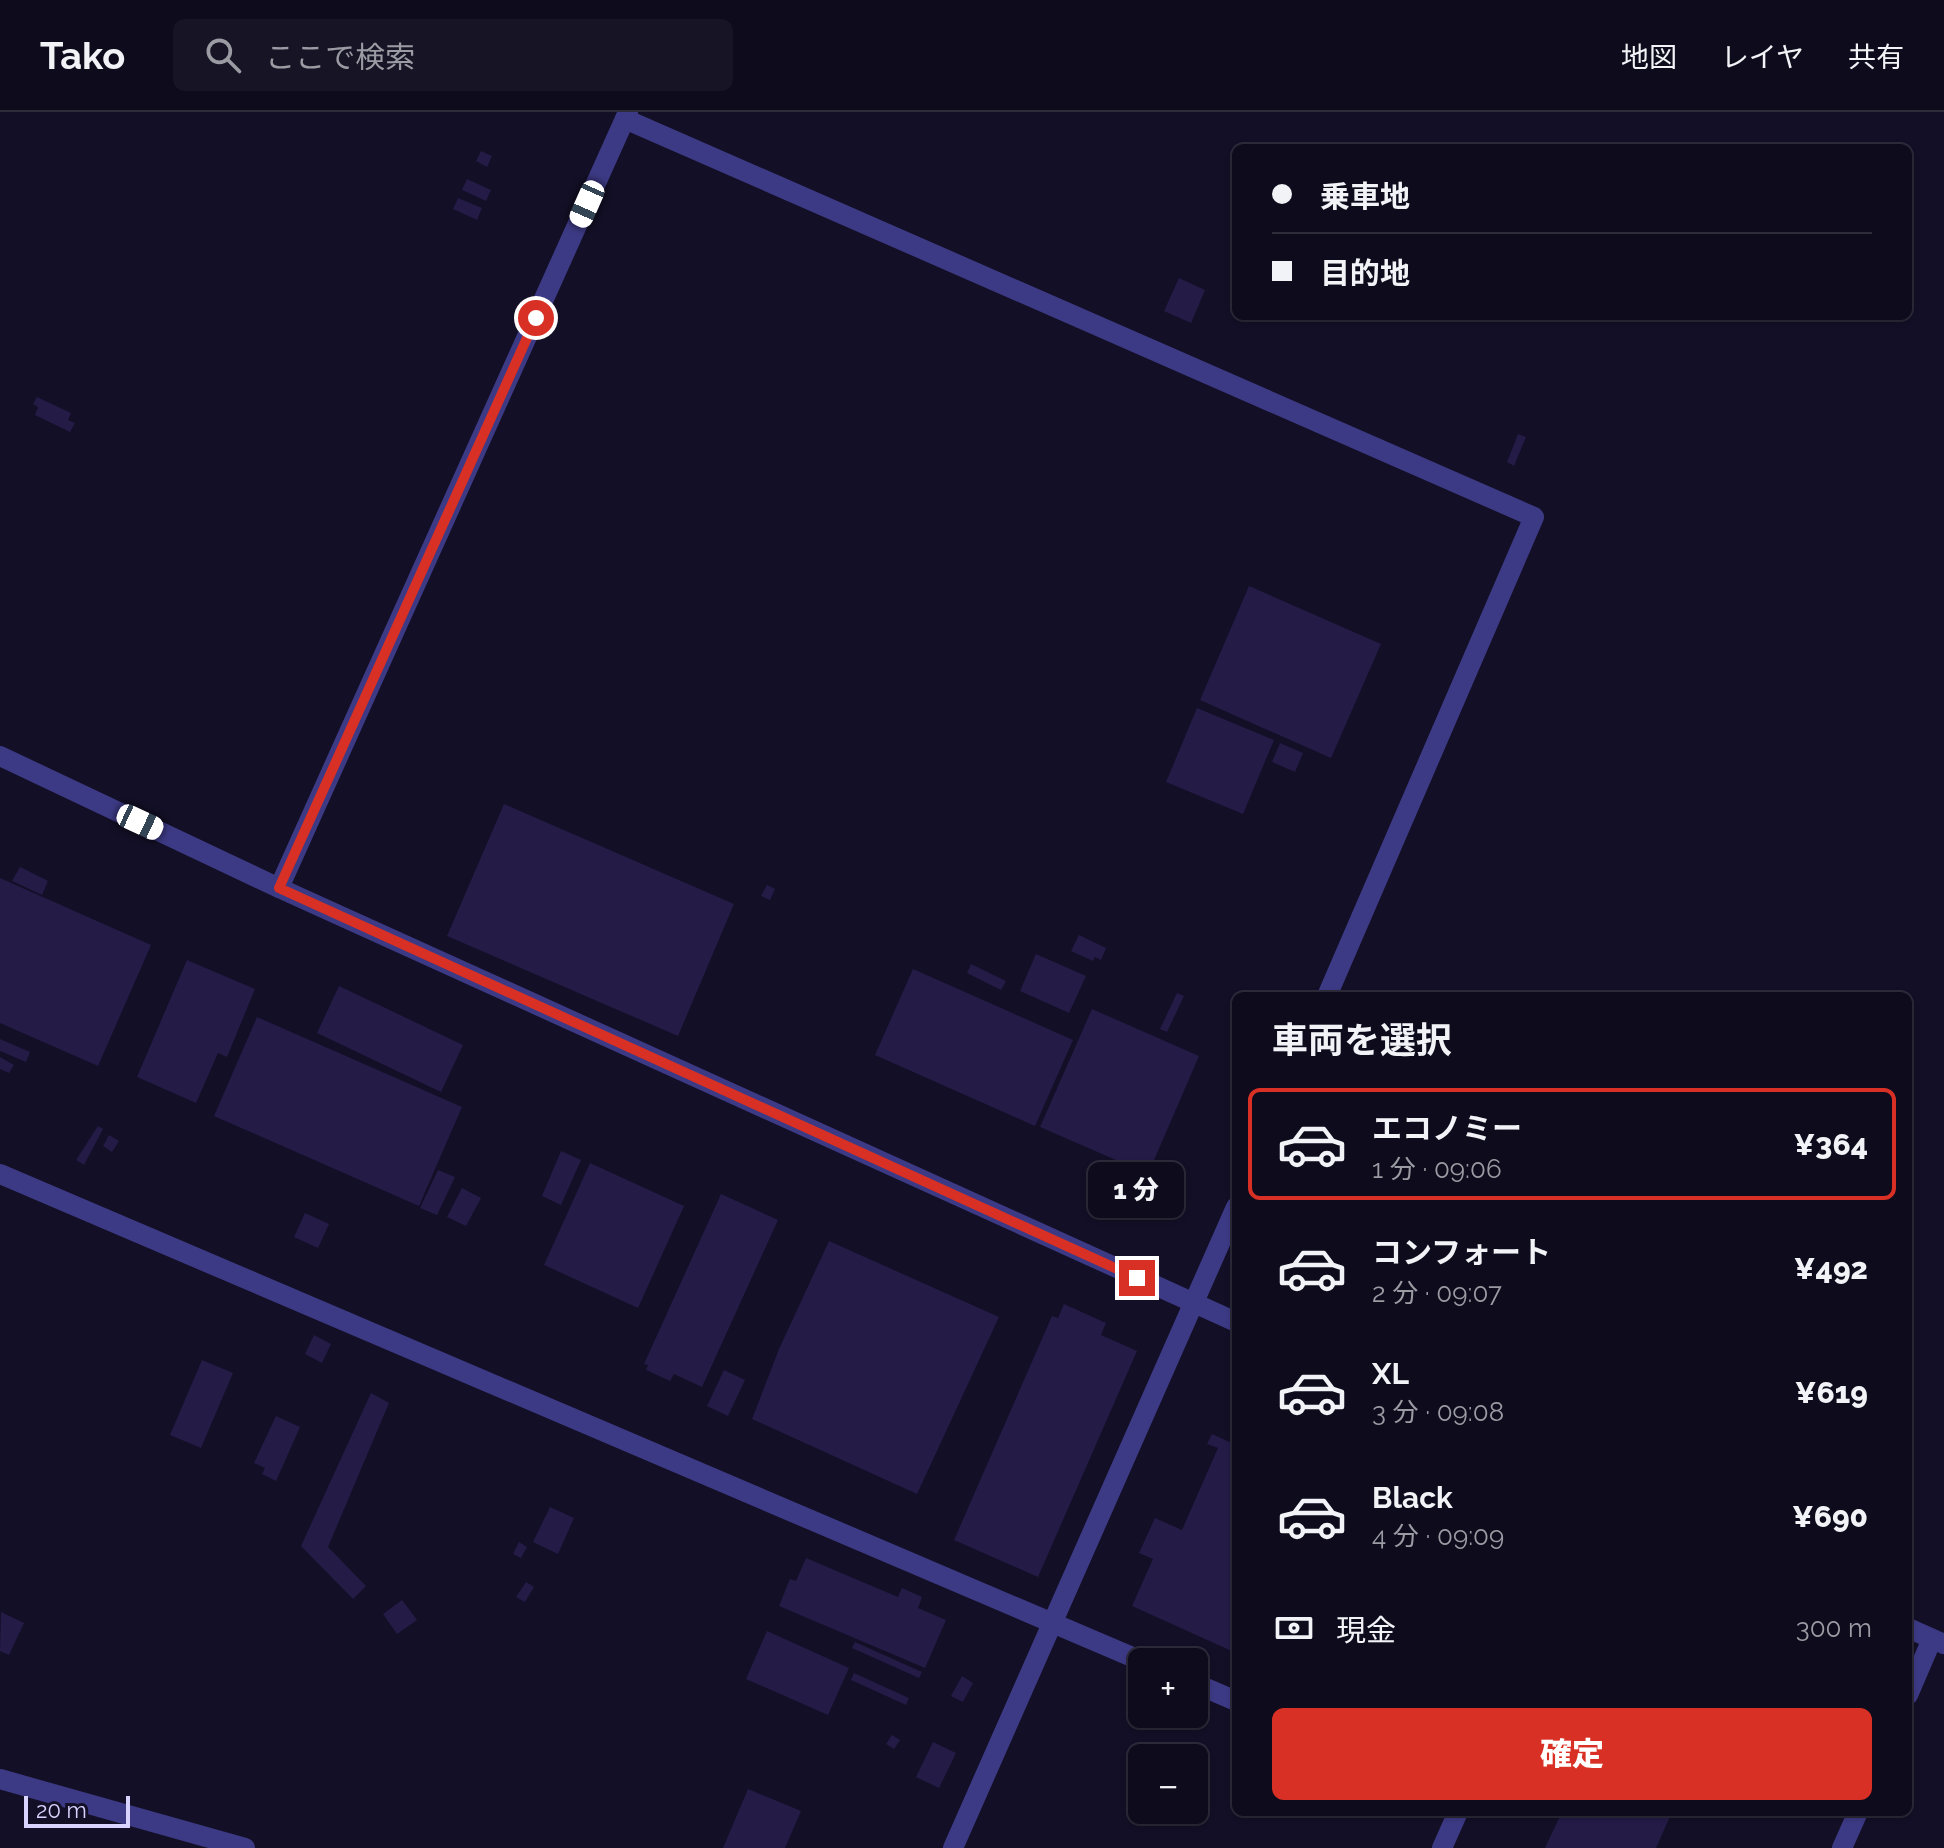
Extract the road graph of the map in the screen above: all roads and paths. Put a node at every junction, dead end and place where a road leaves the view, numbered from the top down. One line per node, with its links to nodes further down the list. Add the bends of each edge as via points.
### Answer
1 (627, 116): 3 (street); 4 (street, via 1534,517)
2 (0, 756): 3 (street)
3 (279, 888): 7 (street)
4 (1329, 992)
5 (0, 1174): 9 (street)
6 (1232, 1216): 7 (street)
7 (1194, 1304): 8 (street); 9 (street)
8 (1232, 1320)
9 (1052, 1623): 12 (street); 20 (street)
10 (1912, 1630): 11 (street)
11 (1938, 1641): 13 (street)
12 (1128, 1655)
13 (1912, 1688)
14 (1208, 1689): 15 (street)
15 (1232, 1699)
16 (0, 1779): 19 (street)
17 (1456, 1816): 21 (street)
18 (1856, 1816): 22 (street)
19 (245, 1848)
20 (953, 1848)
21 (1442, 1848)
22 (1842, 1848)

